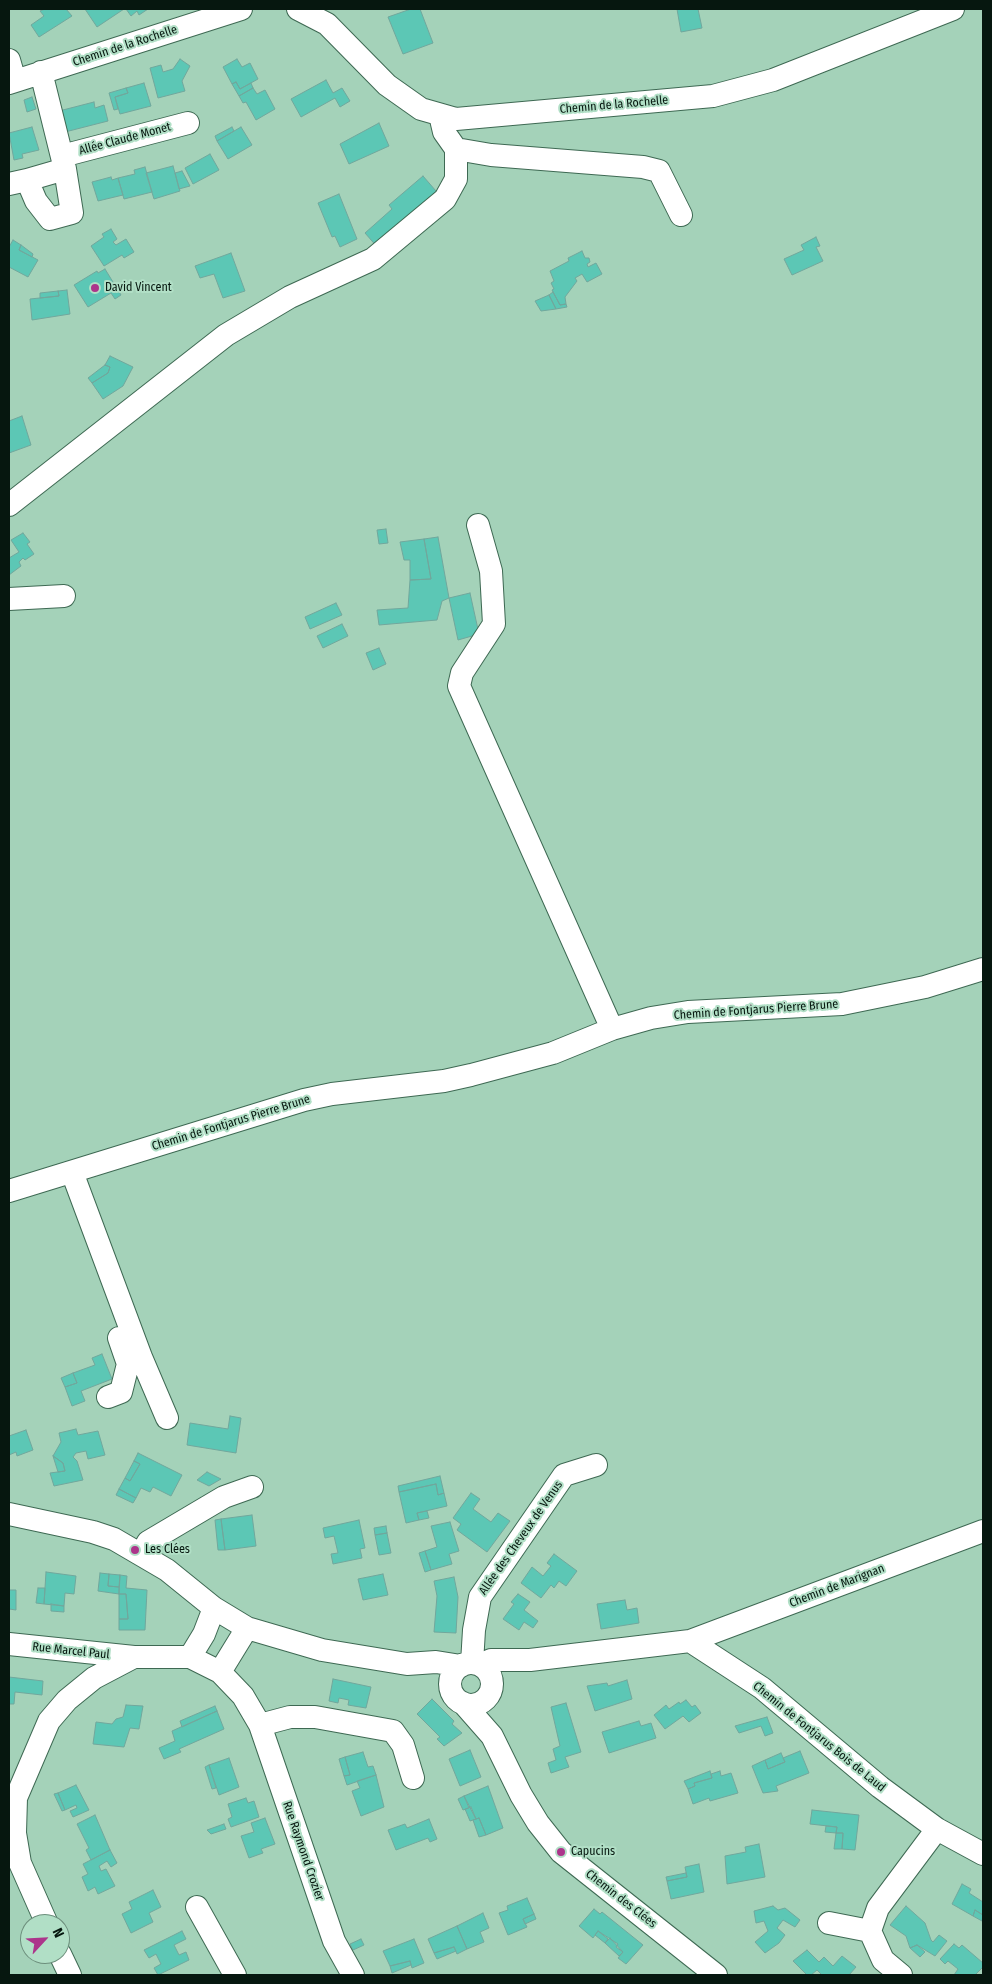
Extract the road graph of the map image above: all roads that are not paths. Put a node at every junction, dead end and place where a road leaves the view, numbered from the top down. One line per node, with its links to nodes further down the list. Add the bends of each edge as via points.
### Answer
1 (241, 9): 5 (street, Chemin de la Rochelle)
2 (298, 9): 7 (street, Chemin de la Rochelle, via 327,24 387,85 421,109)
3 (953, 9): 7 (street, Chemin de la Rochelle, via 774,80 713,96 456,120)
4 (9, 60): 6 (street)
5 (41, 72): 6 (street, Chemin de la Rochelle); 10 (street, Allée Claude Monet)
6 (12, 82)
7 (440, 115): 9 (street, via 444,132)
8 (188, 123): 10 (street, Allée Claude Monet)
9 (456, 149): 12 (street, via 659,171); 13 (street, via 456,179 445,198 373,259 290,297 226,335)
10 (64, 162): 11 (street); 11 (street, Allée Claude Monet, via 72,213 50,219)
11 (18, 182)
12 (681, 215)
13 (9, 506)
14 (478, 525): 18 (street, via 491,571 494,624 462,673 459,686)
15 (64, 596): 16 (street)
16 (9, 599)
17 (983, 969): 18 (street, Chemin de Fontjarus Pierre Brune, via 924,987 859,1001 688,1012)
18 (612, 1029): 19 (street, Chemin de Fontjarus Pierre Brune, via 553,1053 462,1077 304,1100)
19 (66, 1173): 20 (street, Chemin de Fontjarus Pierre Brune); 21 (street, via 128,1364 121,1392); 22 (street)
20 (9, 1191)
21 (108, 1397)
22 (167, 1418)
23 (596, 1465): 36 (street, Allée des Cheveux de Venus, via 564,1476 480,1597 474,1630)
24 (252, 1487): 27 (street, via 224,1497 148,1542)
25 (9, 1514): 27 (street, via 93,1532)
26 (983, 1531): 30 (street, Chemin de Marignan)
27 (141, 1554): 28 (street, via 168,1570)
28 (214, 1608): 29 (street); 33 (street)
29 (247, 1628): 34 (street, via 322,1650); 35 (street)
30 (690, 1641): 36 (street, via 530,1660 515,1672); 41 (street, Chemin de Fontjarus Bois de Laud, via 762,1688 880,1787)
31 (9, 1644): 32 (street, Rue Marcel Paul)
32 (134, 1657): 33 (street, Rue Marcel Paul); 44 (street, via 94,1678 66,1700 49,1721 16,1798 15,1833 20,1863)
33 (190, 1657): 35 (street, Rue Raymond Crozier)
34 (407, 1664): 36 (street, via 436,1662); 37 (street, via 435,1678)
35 (220, 1672): 38 (street, Rue Raymond Crozier, via 243,1696)
36 (478, 1675): 37 (street, via 471,1705); 37 (street, via 452,1675); 39 (street, Chemin des Clées)
37 (458, 1697): 39 (street, Chemin des Clées)
38 (260, 1724): 40 (street, via 290,1716 315,1717 393,1731 403,1745); 48 (street, Rue Raymond Crozier, via 334,1941)
39 (492, 1736): 49 (street, Chemin des Clées, via 521,1795 561,1852)
40 (414, 1778)
41 (937, 1829): 42 (street, Chemin de Fontjarus Bois de Laud); 46 (street, via 878,1908)
42 (983, 1854)
43 (197, 1907): 47 (street)
44 (43, 1914)
45 (829, 1923): 46 (street)
46 (870, 1931): 50 (street, via 884,1960)
47 (235, 1975)
48 (353, 1975)
49 (716, 1975)
50 (901, 1975)

